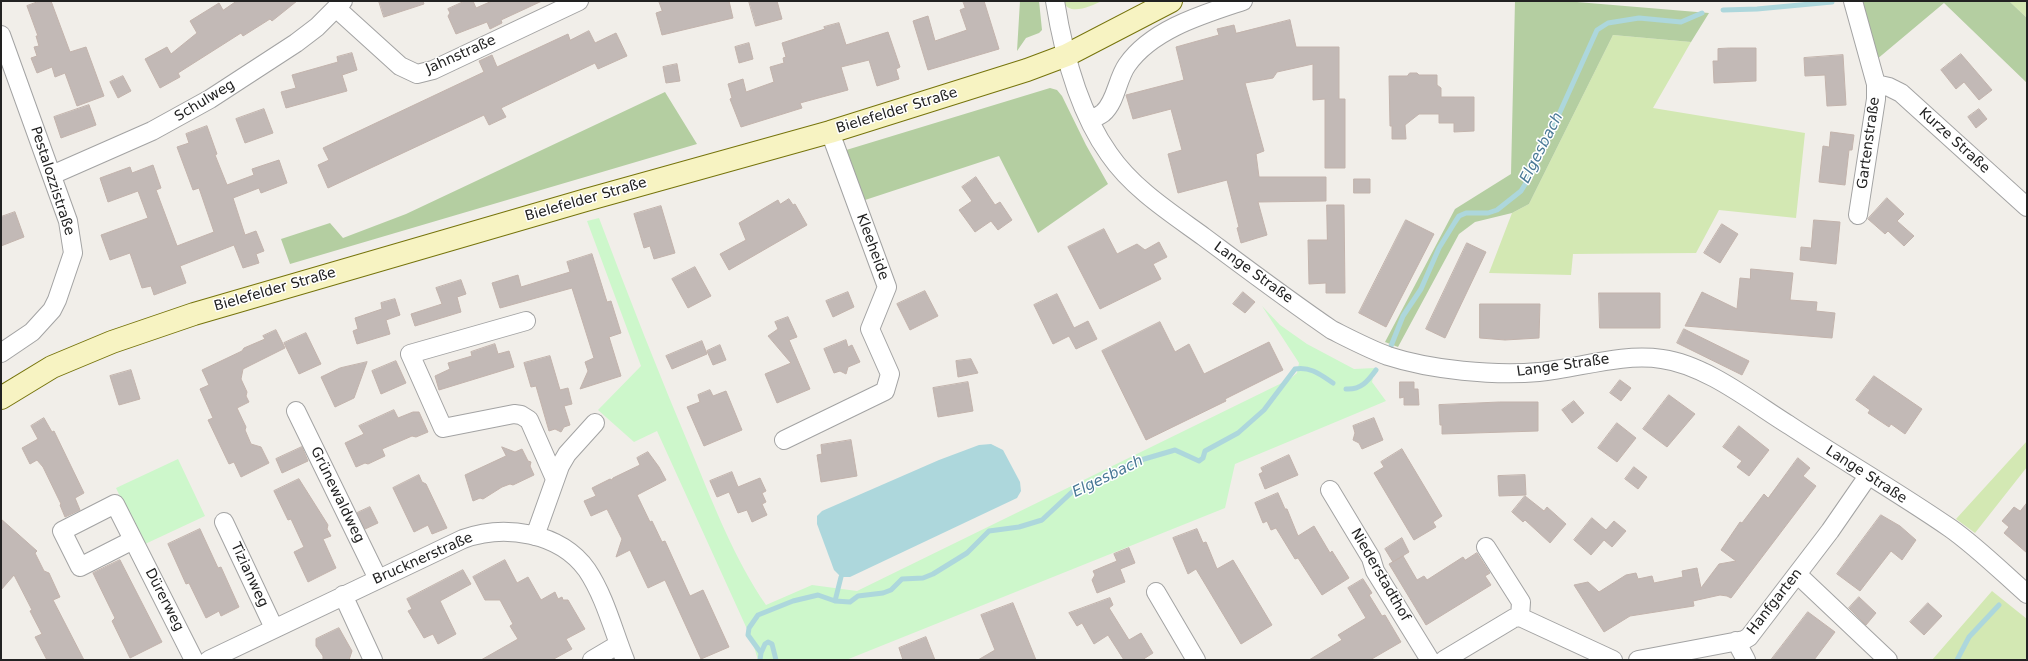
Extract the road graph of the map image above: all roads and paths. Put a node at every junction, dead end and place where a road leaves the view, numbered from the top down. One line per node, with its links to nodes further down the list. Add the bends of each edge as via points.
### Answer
1 (579, 1): 6 (street, Jahnstraße, via 433,70 417,74 400,66)
2 (1054, 1): 8 (street, Lange Straße)
3 (1171, 1): 8 (main road, Bielefelder Straße)
4 (1243, 1): 10 (street, via 1159,36 1138,52 1127,65 1106,110)
5 (1853, 1): 9 (street, Gartenstraße)
6 (339, 5): 12 (street, Schulweg, via 296,43 210,99 152,131)
7 (1, 35): 12 (street, Pestalozzistraße)
8 (1067, 55): 10 (street, Lange Straße); 11 (main road, Bielefelder Straße, via 1028,70)
9 (1876, 84): 13 (street, Kurze Straße, via 1900,93); 14 (street, Gartenstraße, via 1876,99)
10 (1090, 121): 21 (street, Lange Straße, via 1109,155 1139,187 1310,315 1360,344 1388,356 1438,366 1511,374 1634,357 1664,359 1696,368)
11 (830, 132): 17 (main road, Bielefelder Straße, via 194,314 112,342 58,364); 20 (street, Kleeheide, via 887,287 870,329 890,374 885,391)
12 (52, 175): 16 (street, Pestalozzistraße, via 71,236 73,253 70,266 57,300 42,323 20,342)
13 (2027, 207)
14 (1858, 215)
15 (526, 321): 22 (street, via 410,354 443,428 514,414 522,415 529,420)
16 (1, 353)
17 (1, 398)
18 (296, 411): 29 (street, Grünewaldweg)
19 (595, 423): 22 (street, via 567,454)
20 (784, 440)
21 (1868, 476): 28 (street, Hanfgarten); 31 (street, Lange Straße, via 1951,529)
22 (555, 479): 25 (street)
23 (1330, 490): 42 (street, Niederstadthof, via 1371,558 1375,571)
24 (224, 522): 34 (street, Tizianweg)
25 (535, 536): 29 (street, Brucknerstraße, via 507,531 476,534); 36 (street, Brucknerstraße, via 567,551 586,570 598,591)
26 (133, 540): 37 (street, Dürerweg)
27 (1486, 547): 33 (street, via 1521,602)
28 (1797, 574): 35 (street, Hanfgarten, via 1749,637); 47 (street)
29 (378, 579): 32 (street, Brucknerstraße)
30 (1156, 592): 41 (street)
31 (2027, 594)
32 (343, 595): 34 (street, Brucknerstraße); 39 (street)
33 (1520, 617): 43 (street, via 1514,618); 44 (street)
34 (274, 628): 38 (street, Brucknerstraße)
35 (1736, 641): 45 (street, Hanfgarten); 46 (street)
36 (622, 652): 40 (street, Brucknerstraße)
37 (194, 660)
38 (209, 660)
39 (373, 660)
40 (592, 660)
41 (1196, 660)
42 (1430, 660)
43 (1444, 660)
44 (1613, 660)
45 (1638, 660)
46 (1746, 660)
47 (1888, 660)

